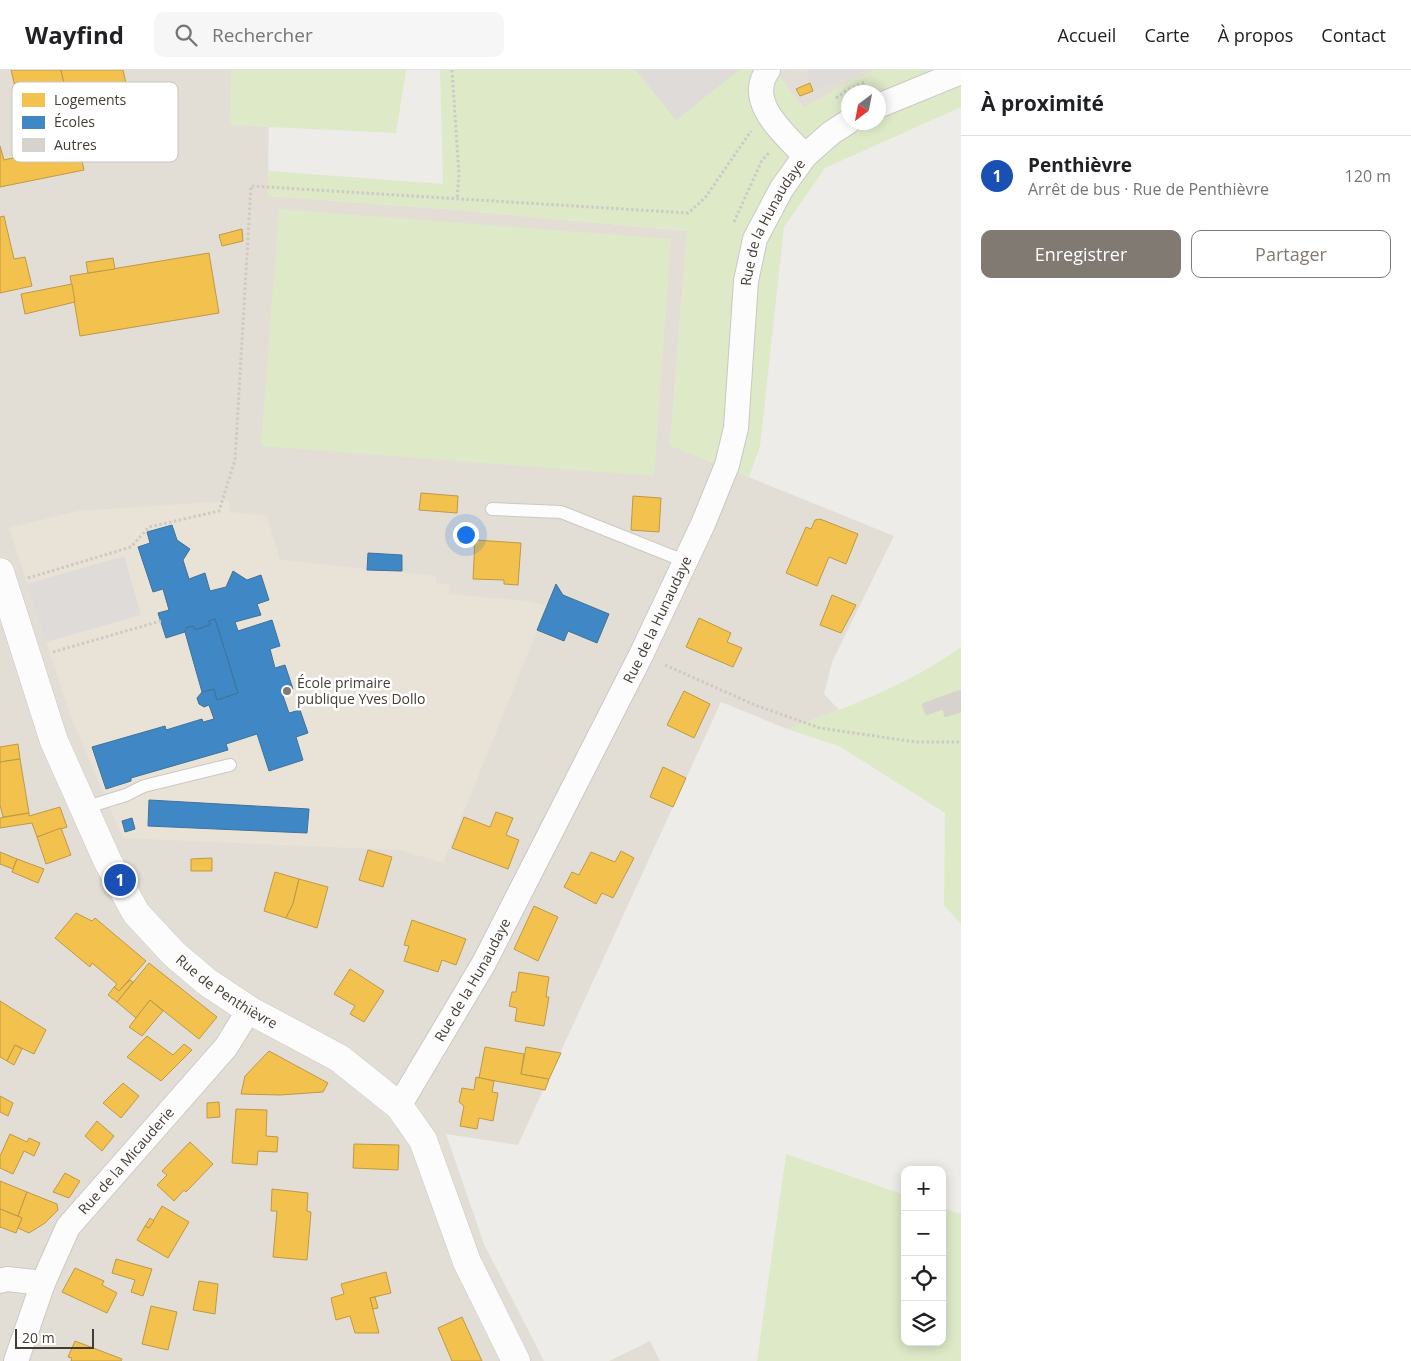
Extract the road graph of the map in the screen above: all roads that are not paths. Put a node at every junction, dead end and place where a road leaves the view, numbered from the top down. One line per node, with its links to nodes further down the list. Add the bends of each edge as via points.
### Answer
1 (768, 70): 5 (street, via 760,82 762,105)
2 (961, 72): 3 (street)
3 (886, 103)
4 (841, 127): 5 (street, Rue de la Hunaudaye)
5 (805, 156): 7 (street, Rue de la Hunaudaye, via 782,188 755,239 746,281 736,428 731,451)
6 (492, 510): 7 (lane, via 561,512)
7 (687, 562): 12 (street, Rue de la Hunaudaye, via 484,963)
8 (3, 578): 10 (street, Rue de Penthièvre, via 54,741)
9 (230, 765): 10 (lane, via 144,786)
10 (84, 808): 11 (street, Rue de Penthièvre, via 136,913 174,954 207,982)
11 (249, 1010): 12 (street, Rue de Penthièvre, via 339,1058); 14 (street, Rue de la Micauderie, via 226,1047 68,1227)
12 (399, 1106): 16 (street, Rue de Penthièvre, via 423,1140 467,1262)
13 (0, 1281): 14 (street)
14 (43, 1283): 15 (street, Rue de la Micauderie)
15 (16, 1361)
16 (516, 1361)

